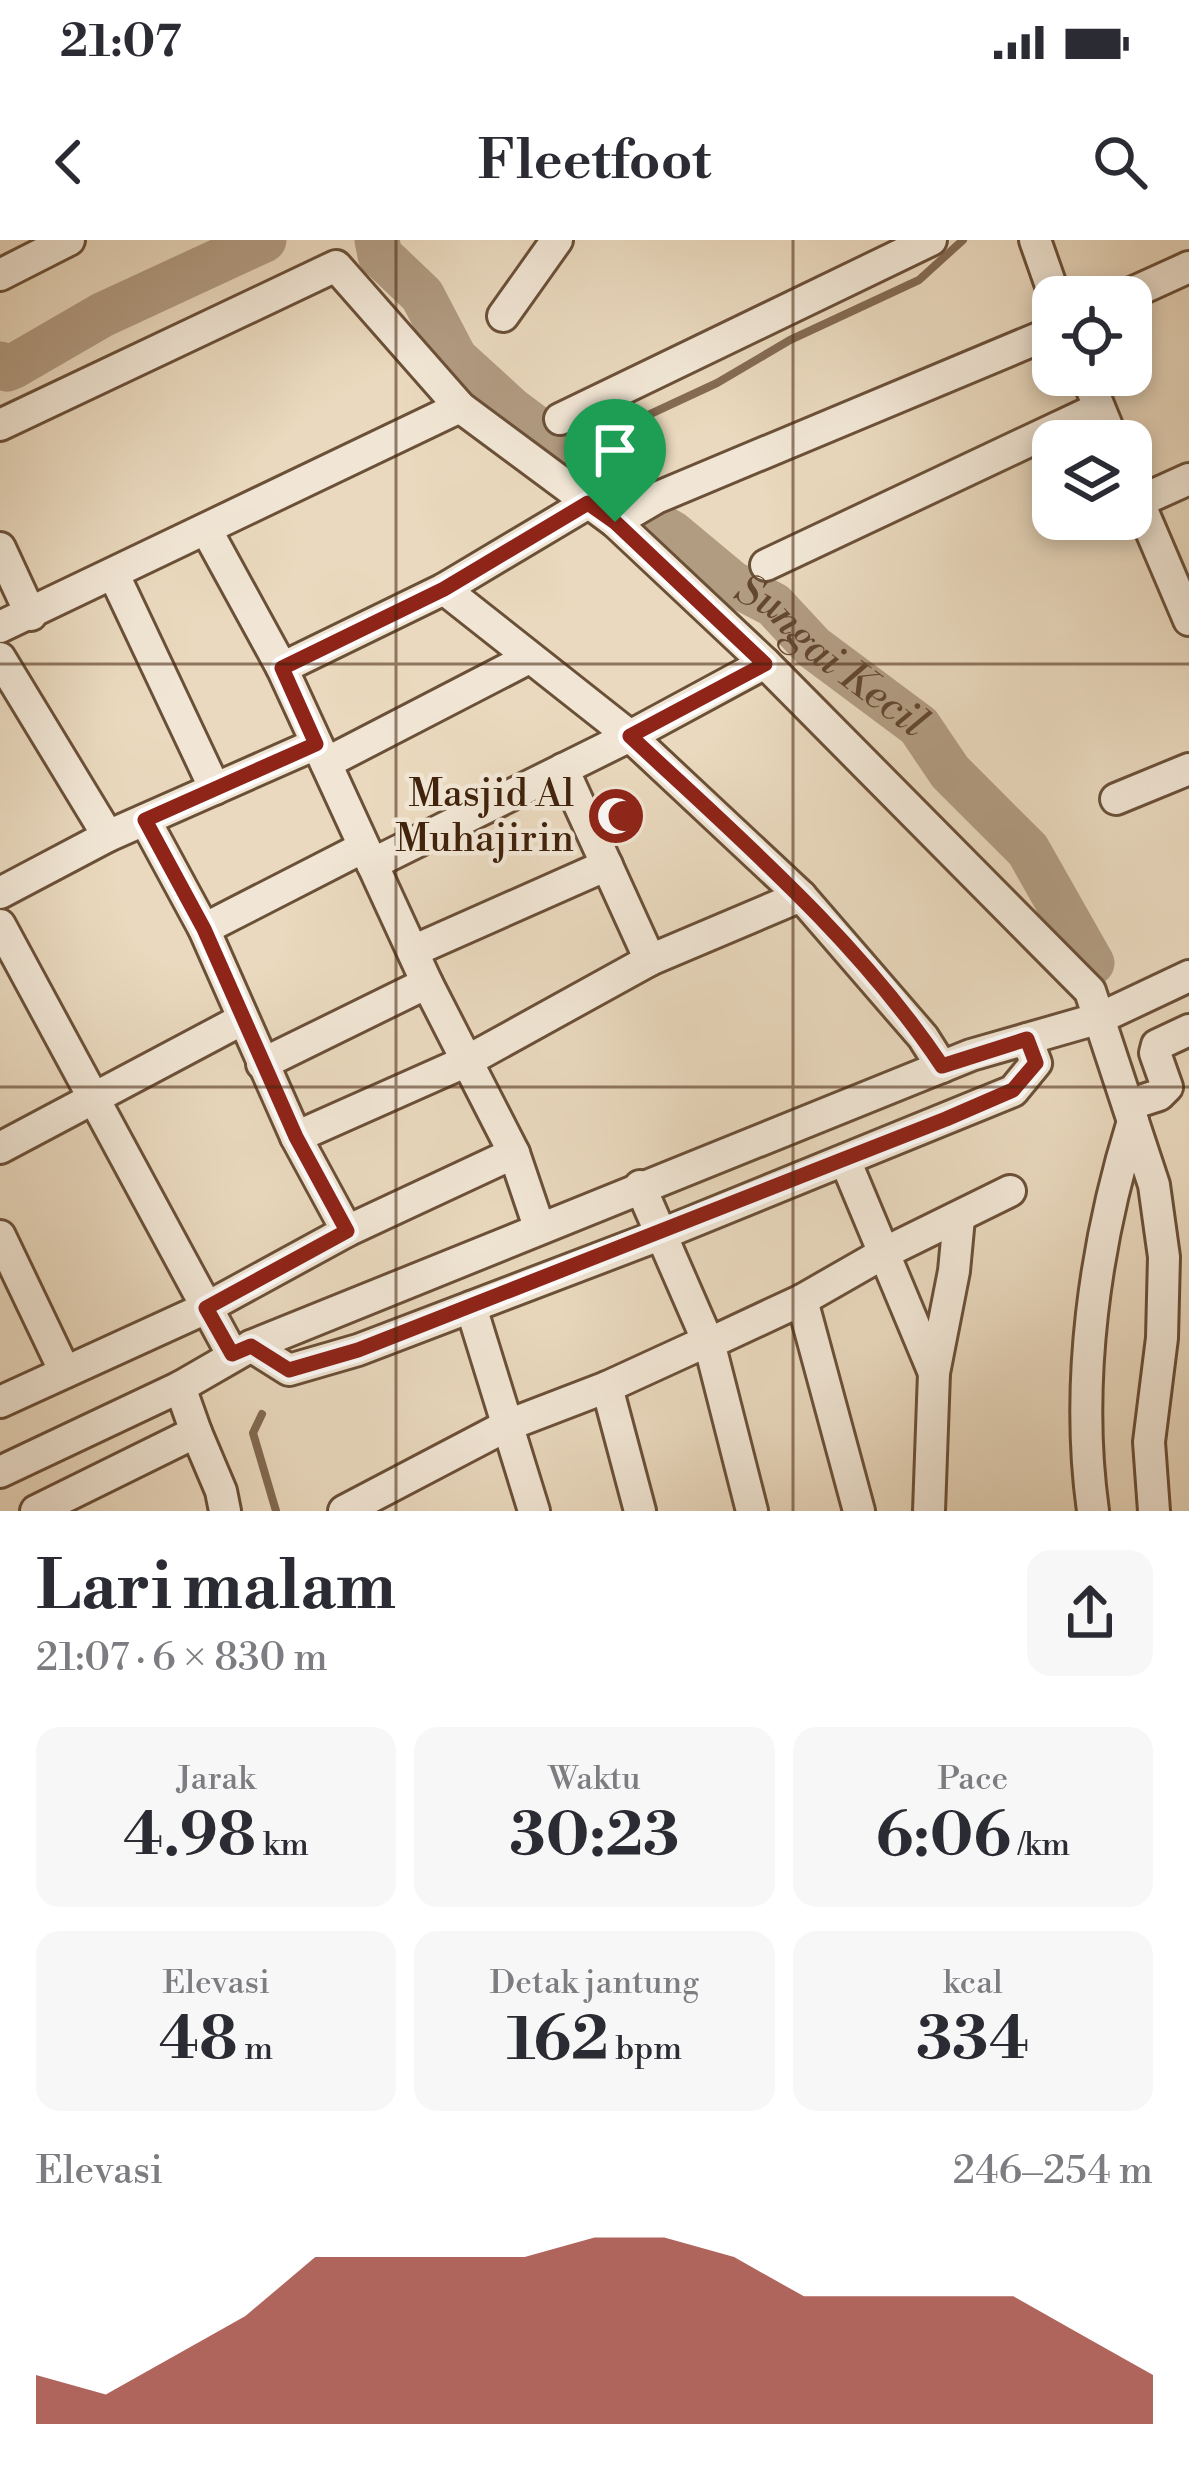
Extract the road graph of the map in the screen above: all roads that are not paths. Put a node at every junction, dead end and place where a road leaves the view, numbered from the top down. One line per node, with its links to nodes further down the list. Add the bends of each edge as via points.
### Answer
1 (69, 240): 6 (street)
2 (556, 240): 9 (street)
3 (931, 240): 14 (street)
4 (1035, 240): 7 (street)
5 (1187, 273): 8 (street)
6 (0, 274)
7 (1048, 276)
8 (1152, 286)
9 (503, 316)
10 (1032, 341): 20 (street)
11 (1095, 396): 13 (street)
12 (460, 407): 16 (street, via 336,266); 19 (street); 21 (street)
13 (1100, 408): 15 (street); 24 (street)
14 (560, 419)
15 (1105, 420)
16 (0, 424)
17 (1189, 479): 18 (street)
18 (1152, 489)
19 (588, 503): 20 (street); 26 (street)
20 (633, 511): 32 (street)
21 (207, 531): 25 (street); 33 (street)
22 (1152, 531): 27 (street)
23 (0, 548): 28 (street)
24 (766, 565)
25 (114, 575): 28 (street); 38 (street)
26 (444, 589): 31 (street); 33 (street)
27 (1186, 606)
28 (31, 615): 29 (street)
29 (0, 627)
30 (0, 658): 41 (street)
31 (530, 658): 34 (street); 35 (street)
32 (765, 664): 34 (street); 52 (street, via 1064,961)
33 (282, 668): 35 (street)
34 (630, 736): 36 (street); 45 (street)
35 (321, 754): 38 (street); 42 (street)
36 (563, 769): 42 (street); 43 (street)
37 (1189, 769): 39 (street)
38 (215, 789): 40 (street)
39 (1117, 799)
40 (145, 820): 41 (street); 47 (street)
41 (108, 836): 44 (street)
42 (368, 856): 47 (street); 48 (street)
43 (608, 865): 48 (street); 49 (street)
44 (0, 893)
45 (801, 896): 49 (street); 60 (street)
46 (0, 925): 61 (street)
47 (204, 929): 53 (street)
48 (412, 951): 51 (street)
49 (650, 961): 57 (street)
50 (1189, 976): 52 (street)
51 (428, 983): 57 (street); 59 (street)
52 (1095, 1005): 55 (street); 58 (street)
53 (243, 1019): 59 (street); 61 (street)
54 (1189, 1030): 56 (street)
55 (1027, 1039): 60 (street); 66 (street, via 1036,1063 1013,1090)
56 (1157, 1045): 58 (street); 62 (street, via 1167,1087)
57 (467, 1061): 63 (street); 65 (street)
58 (1114, 1061): 62 (street)
59 (262, 1064): 63 (street)
60 (942, 1066): 67 (street)
61 (95, 1098): 64 (street); 77 (street)
62 (1130, 1113): 96 (street, via 1090,1348); 97 (street, via 1154,1185 1165,1257 1149,1442)
63 (296, 1137): 71 (street)
64 (0, 1148)
65 (514, 1154): 70 (street); 71 (street)
66 (844, 1160): 72 (street); 74 (street)
67 (640, 1186): 70 (street); 72 (street)
68 (1010, 1191): 69 (street)
69 (959, 1218): 74 (street); 80 (street)
70 (539, 1227): 78 (street)
71 (347, 1231): 77 (street)
72 (662, 1234): 76 (street); 82 (street, via 704,1340)
73 (0, 1236): 79 (street)
74 (884, 1253): 75 (street); 80 (street)
75 (802, 1300): 93 (street, via 711,1346); 94 (street)
76 (471, 1307): 78 (street, via 289,1370); 84 (street)
77 (206, 1308): 78 (street); 79 (street)
78 (242, 1350): 81 (street)
79 (65, 1372): 83 (street)
80 (934, 1373): 95 (street)
81 (180, 1387): 85 (street); 86 (street)
82 (607, 1387): 84 (street); 92 (street)
83 (0, 1402)
84 (508, 1425): 87 (street); 91 (street)
85 (196, 1432): 88 (street); 89 (street)
86 (0, 1472)
87 (407, 1497): 90 (street)
88 (36, 1511)
89 (225, 1511)
90 (344, 1511)
91 (534, 1511)
92 (640, 1511)
93 (752, 1511)
94 (859, 1511)
95 (929, 1511)
96 (1093, 1511)
97 (1154, 1511)

